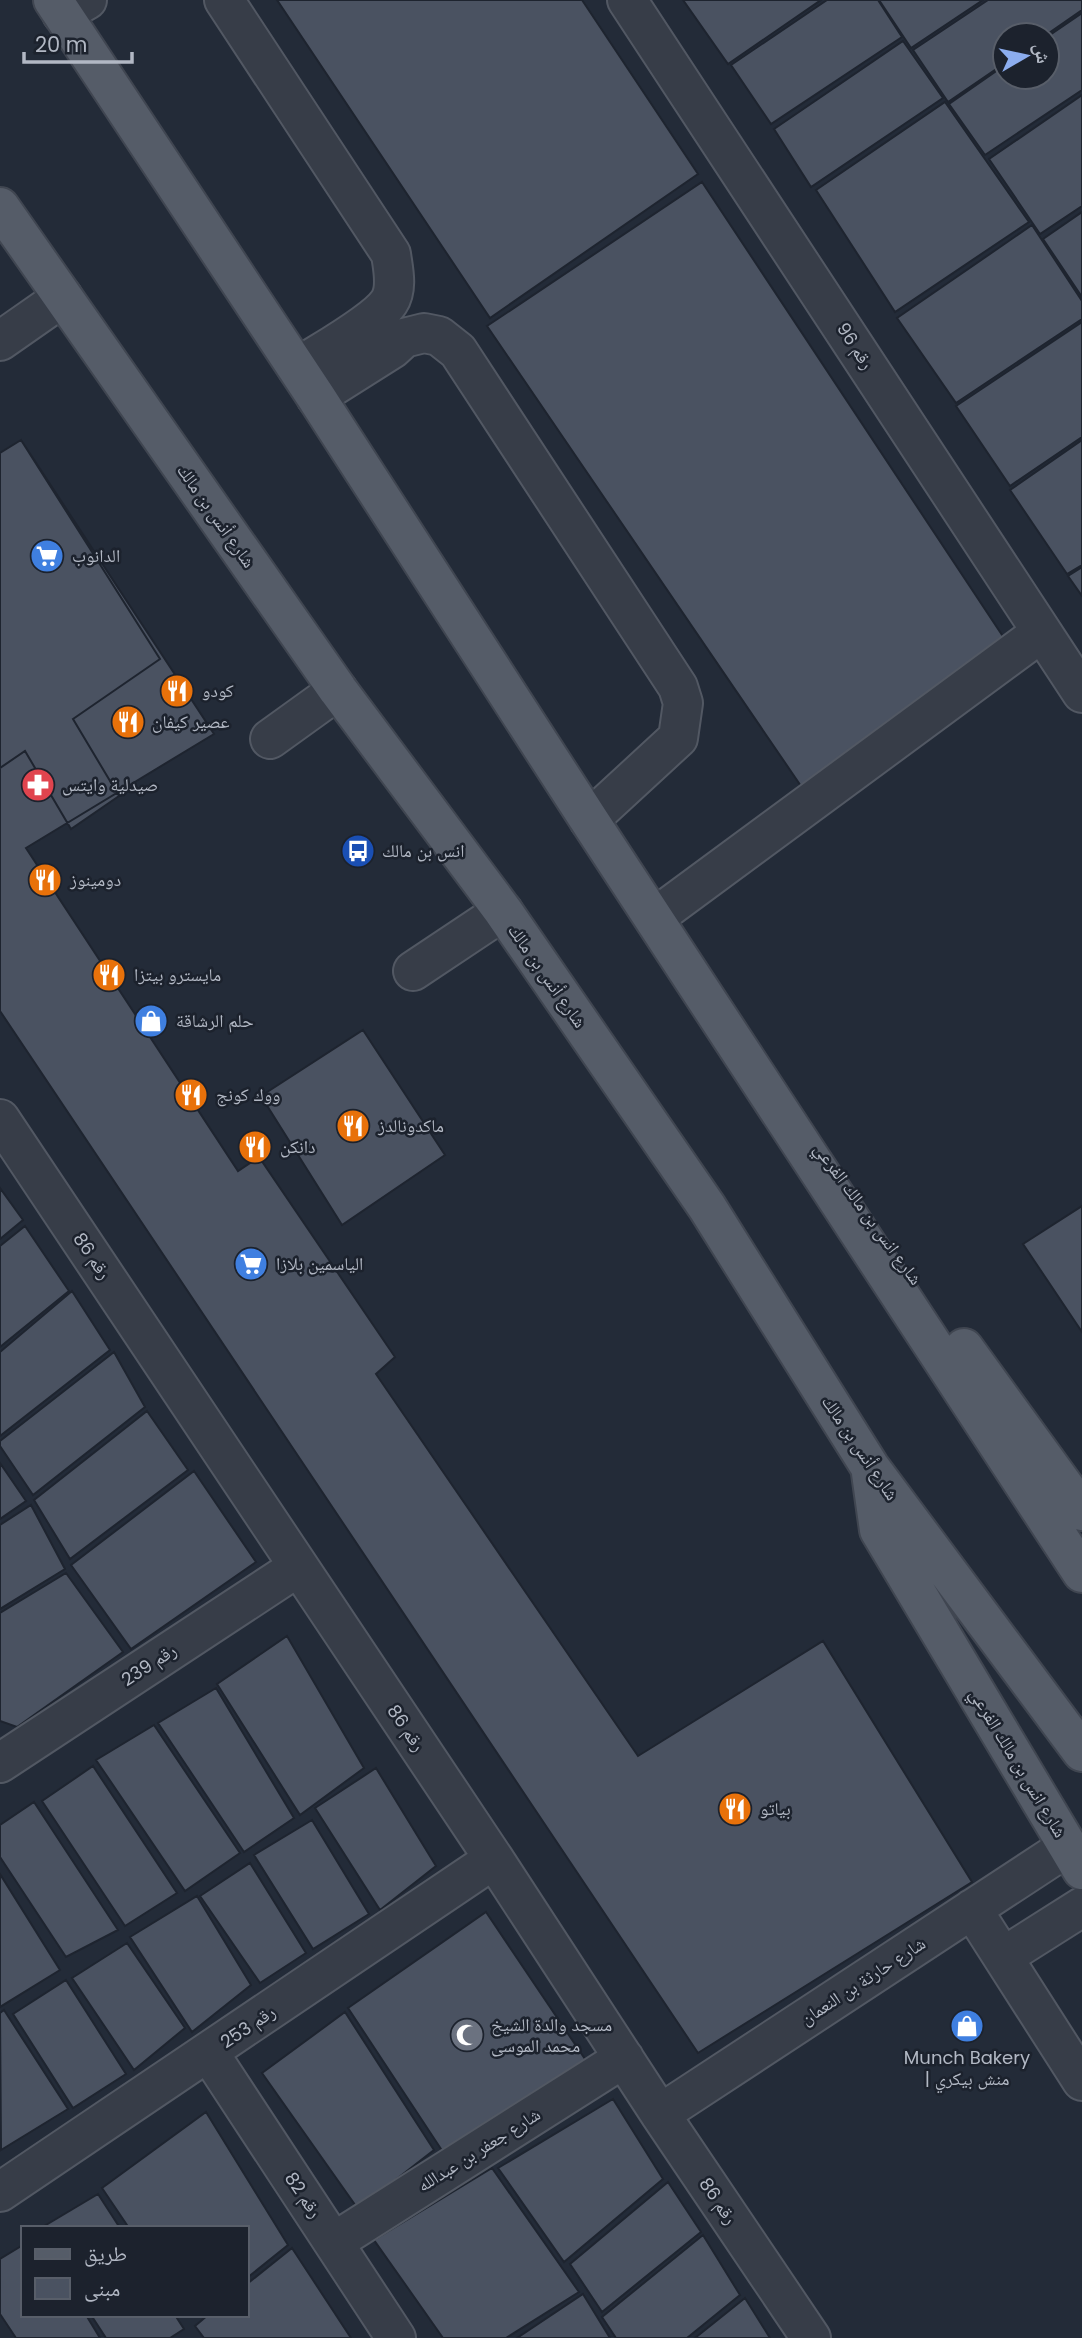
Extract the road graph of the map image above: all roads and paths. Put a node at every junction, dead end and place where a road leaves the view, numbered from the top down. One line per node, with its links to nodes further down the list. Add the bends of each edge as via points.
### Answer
1 (224, 0): 7 (street, via 391,254 394,286 390,301)
2 (627, 0): 8 (street, رقم 96)
3 (67, 5): 7 (main road)
4 (0, 207): 5 (main road, شارع أنس بن مالك)
5 (63, 298): 6 (street); 9 (main road, شارع أنس بن مالك)
6 (0, 341)
7 (306, 383): 12 (main road); 12 (street, via 424,332 439,336 458,351 678,687 683,703 678,738)
8 (1042, 632): 10 (street, رقم 96); 14 (street)
9 (338, 690): 11 (street); 13 (main road, شارع أنس بن مالك)
10 (1082, 693)
11 (270, 739)
12 (589, 820): 14 (main road)
13 (503, 911): 15 (street); 17 (main road, شارع أنس بن مالك, via 707,1208)
14 (654, 918): 18 (main road, شارع انس بن مالك الفرعي); 20 (main road)
15 (414, 971)
16 (0, 1119): 19 (street, رقم 86)
17 (870, 1467): 21 (main road, شارع أنس بن مالك); 23 (main road, شارع انس بن مالك الفرعي, via 879,1530)
18 (1082, 1511)
19 (298, 1567): 22 (street, رقم 239); 24 (street, رقم 86)
20 (1082, 1573)
21 (1082, 1752)
22 (0, 1763)
23 (1075, 1858): 26 (street, شارع حارثة بن النعمان)
24 (494, 1860): 28 (street, رقم 253); 29 (street, رقم 86)
25 (1082, 1907): 27 (street)
26 (972, 1909): 27 (street); 31 (street, شارع حارثة بن النعمان)
27 (1003, 1957): 30 (street)
28 (209, 2053): 32 (street, رقم 253); 33 (street, رقم 82)
29 (624, 2058): 31 (street, رقم 86); 33 (street, شارع جعفر بن عبدالله)
30 (1082, 2081)
31 (660, 2114): 35 (street, رقم 86)
32 (0, 2192)
33 (334, 2242): 34 (street, رقم 82)
34 (396, 2338)
35 (811, 2338)

